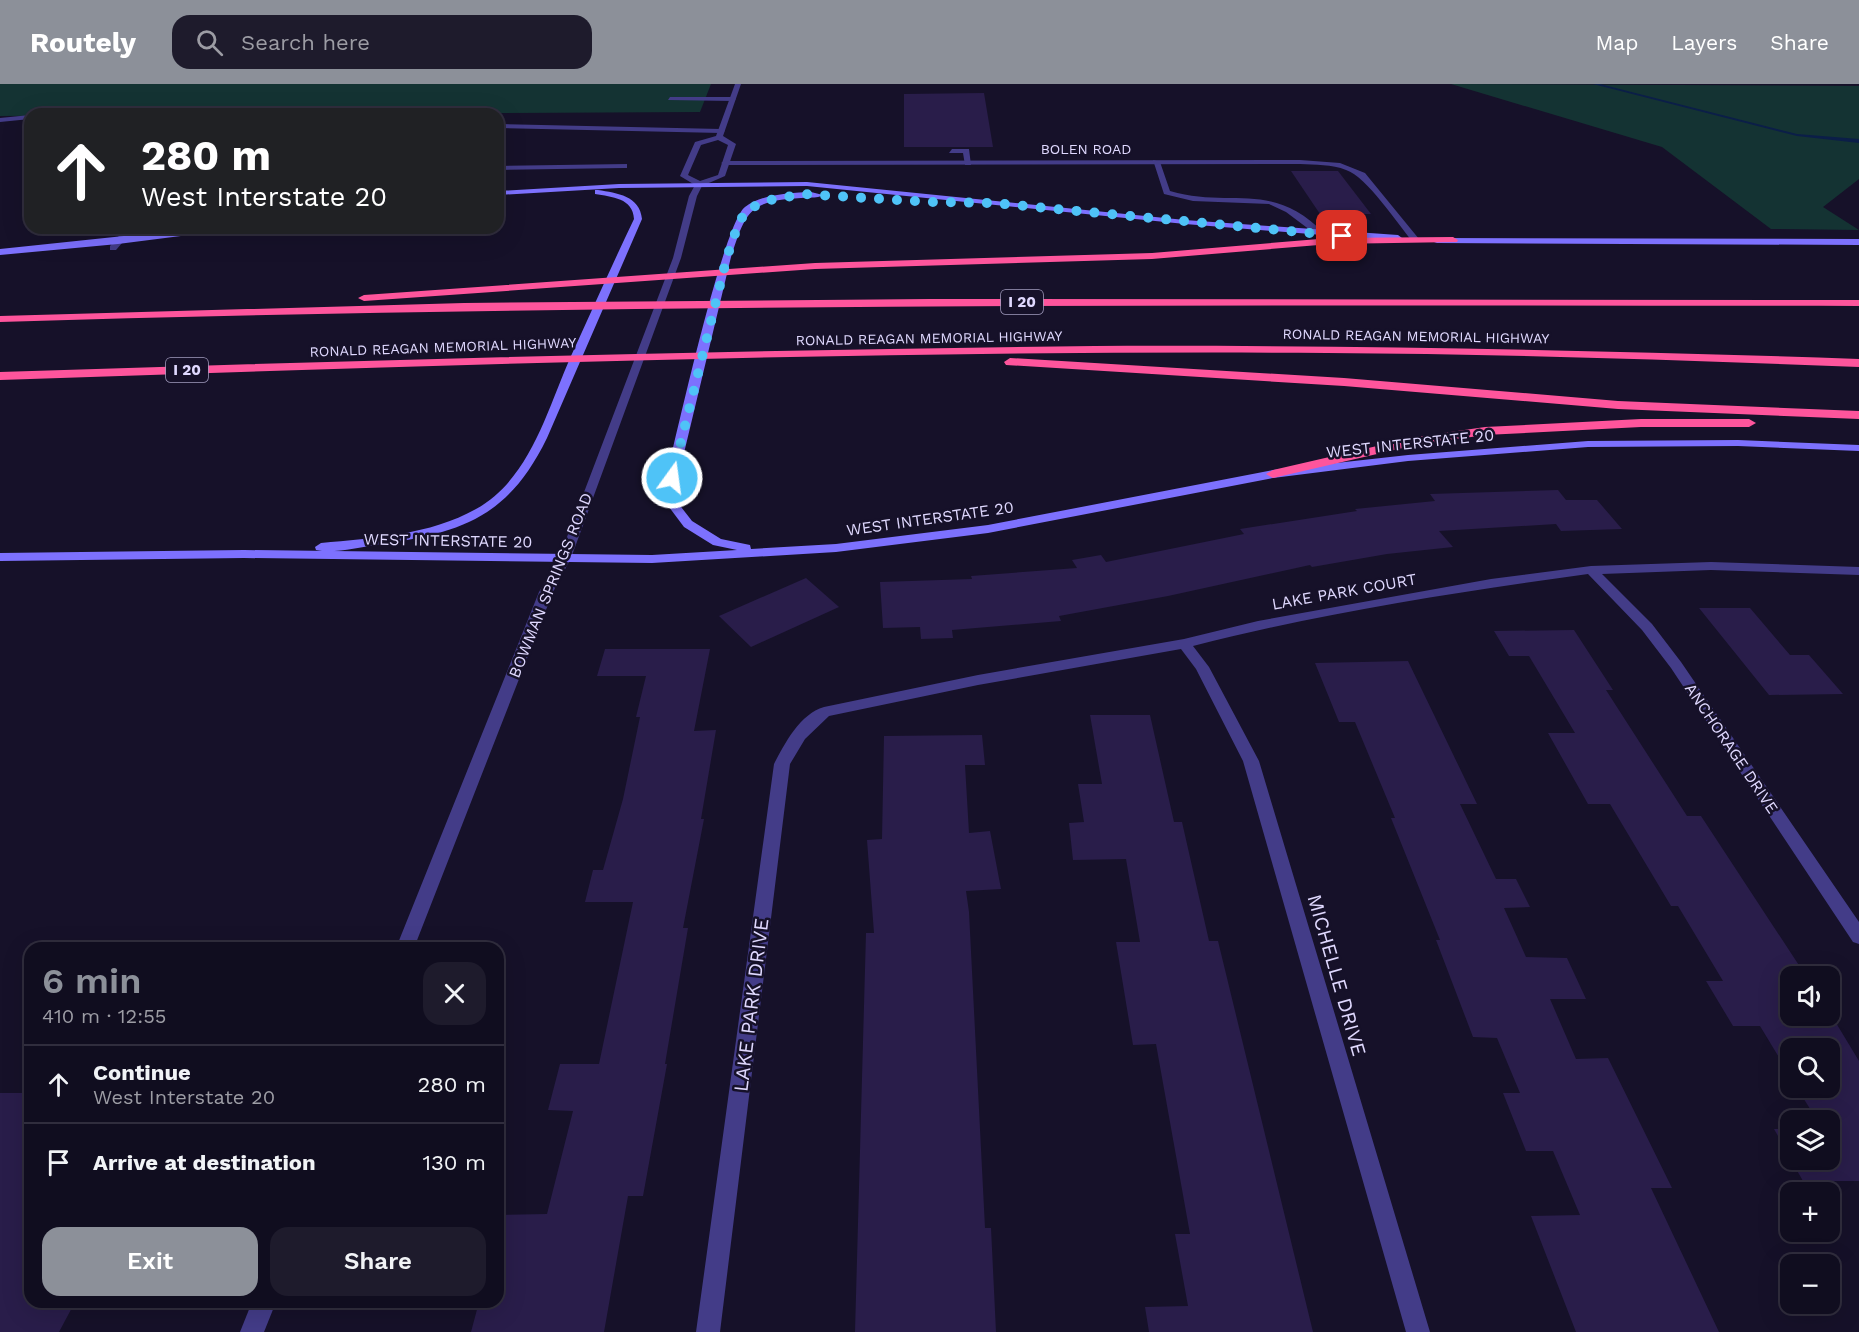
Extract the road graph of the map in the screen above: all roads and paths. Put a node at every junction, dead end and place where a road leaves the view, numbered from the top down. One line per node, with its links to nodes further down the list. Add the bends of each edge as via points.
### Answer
1 (738, 84): 3 (street)
2 (670, 99): 3 (street)
3 (733, 99): 7 (street)
4 (24, 118): 5 (street)
5 (0, 120)
6 (504, 126): 7 (street)
7 (720, 134): 10 (street, via 732,144); 14 (street, via 698,144 684,176)
8 (952, 151): 11 (street, via 966,151)
9 (1155, 162): 11 (street, BOLEN ROAD); 20 (street, via 1167,192 1206,200 1272,202); 21 (street, BOLEN ROAD, via 1300,162 1348,167 1362,175)
10 (725, 163): 11 (street, BOLEN ROAD); 14 (street, via 721,176)
11 (968, 163)
12 (624, 165): 13 (street)
13 (504, 168)
14 (699, 184): 15 (main road); 17 (main road, via 807,184); 39 (street, BOWMAN SPRINGS ROAD, via 676,258)
15 (561, 189): 16 (main road); 37 (main road, via 610,194 635,205 638,219 543,433 518,478 499,499 471,516 428,531 372,542)
16 (504, 193)
17 (993, 203): 20 (main road); 36 (main road, via 803,194 748,209 739,222 672,478 672,503 688,524 717,542)
18 (125, 234): 24 (street)
19 (180, 234): 24 (main road)
20 (1321, 234): 21 (main road)
21 (1415, 239): 22 (main road)
22 (1453, 240): 23 (main road); 27 (highway, via 1331,242 1152,256 941,260 730,271)
23 (1859, 242)
24 (115, 244): 25 (main road)
25 (0, 252)
26 (1859, 303): 27 (highway, RONALD REAGAN MEMORIAL HIGHWAY / I 20, via 937,302)
27 (185, 312): 28 (highway, RONALD REAGAN MEMORIAL HIGHWAY / I 20)
28 (0, 320)
29 (873, 353): 30 (highway, RONALD REAGAN MEMORIAL HIGHWAY / I 20, via 1254,349); 31 (highway, RONALD REAGAN MEMORIAL HIGHWAY / I 20, via 529,359); 32 (highway, via 1344,382 1618,405)
30 (1859, 363)
31 (0, 376)
32 (1859, 415)
33 (1859, 422): 35 (highway, via 1641,423 1485,431 1416,441)
34 (1859, 448): 35 (main road, WEST INTERSTATE 20, via 1738,443 1588,444 1408,458)
35 (1273, 474): 36 (main road, WEST INTERSTATE 20, via 988,529 836,548)
36 (764, 552): 39 (main road, WEST INTERSTATE 20, via 652,559)
37 (244, 554): 38 (main road, WEST INTERSTATE 20); 39 (main road, WEST INTERSTATE 20)
38 (0, 557)
39 (565, 558): 45 (street, BOWMAN SPRINGS ROAD, via 546,592)
40 (1591, 570): 41 (street, LAKE PARK COURT, via 1711,566); 42 (street, LAKE PARK COURT, via 1316,614); 44 (street, ANCHORAGE DRIVE, via 1647,627 1676,665)
41 (1859, 571)
42 (1184, 644): 43 (street, LAKE PARK COURT); 49 (street, MICHELLE DRIVE, via 1202,668 1251,761)
43 (841, 707): 48 (street, LAKE PARK DRIVE, via 808,723 782,764)
44 (1859, 937)
45 (407, 942)
46 (262, 1308): 47 (street)
47 (252, 1332)
48 (708, 1332)
49 (1418, 1332)

